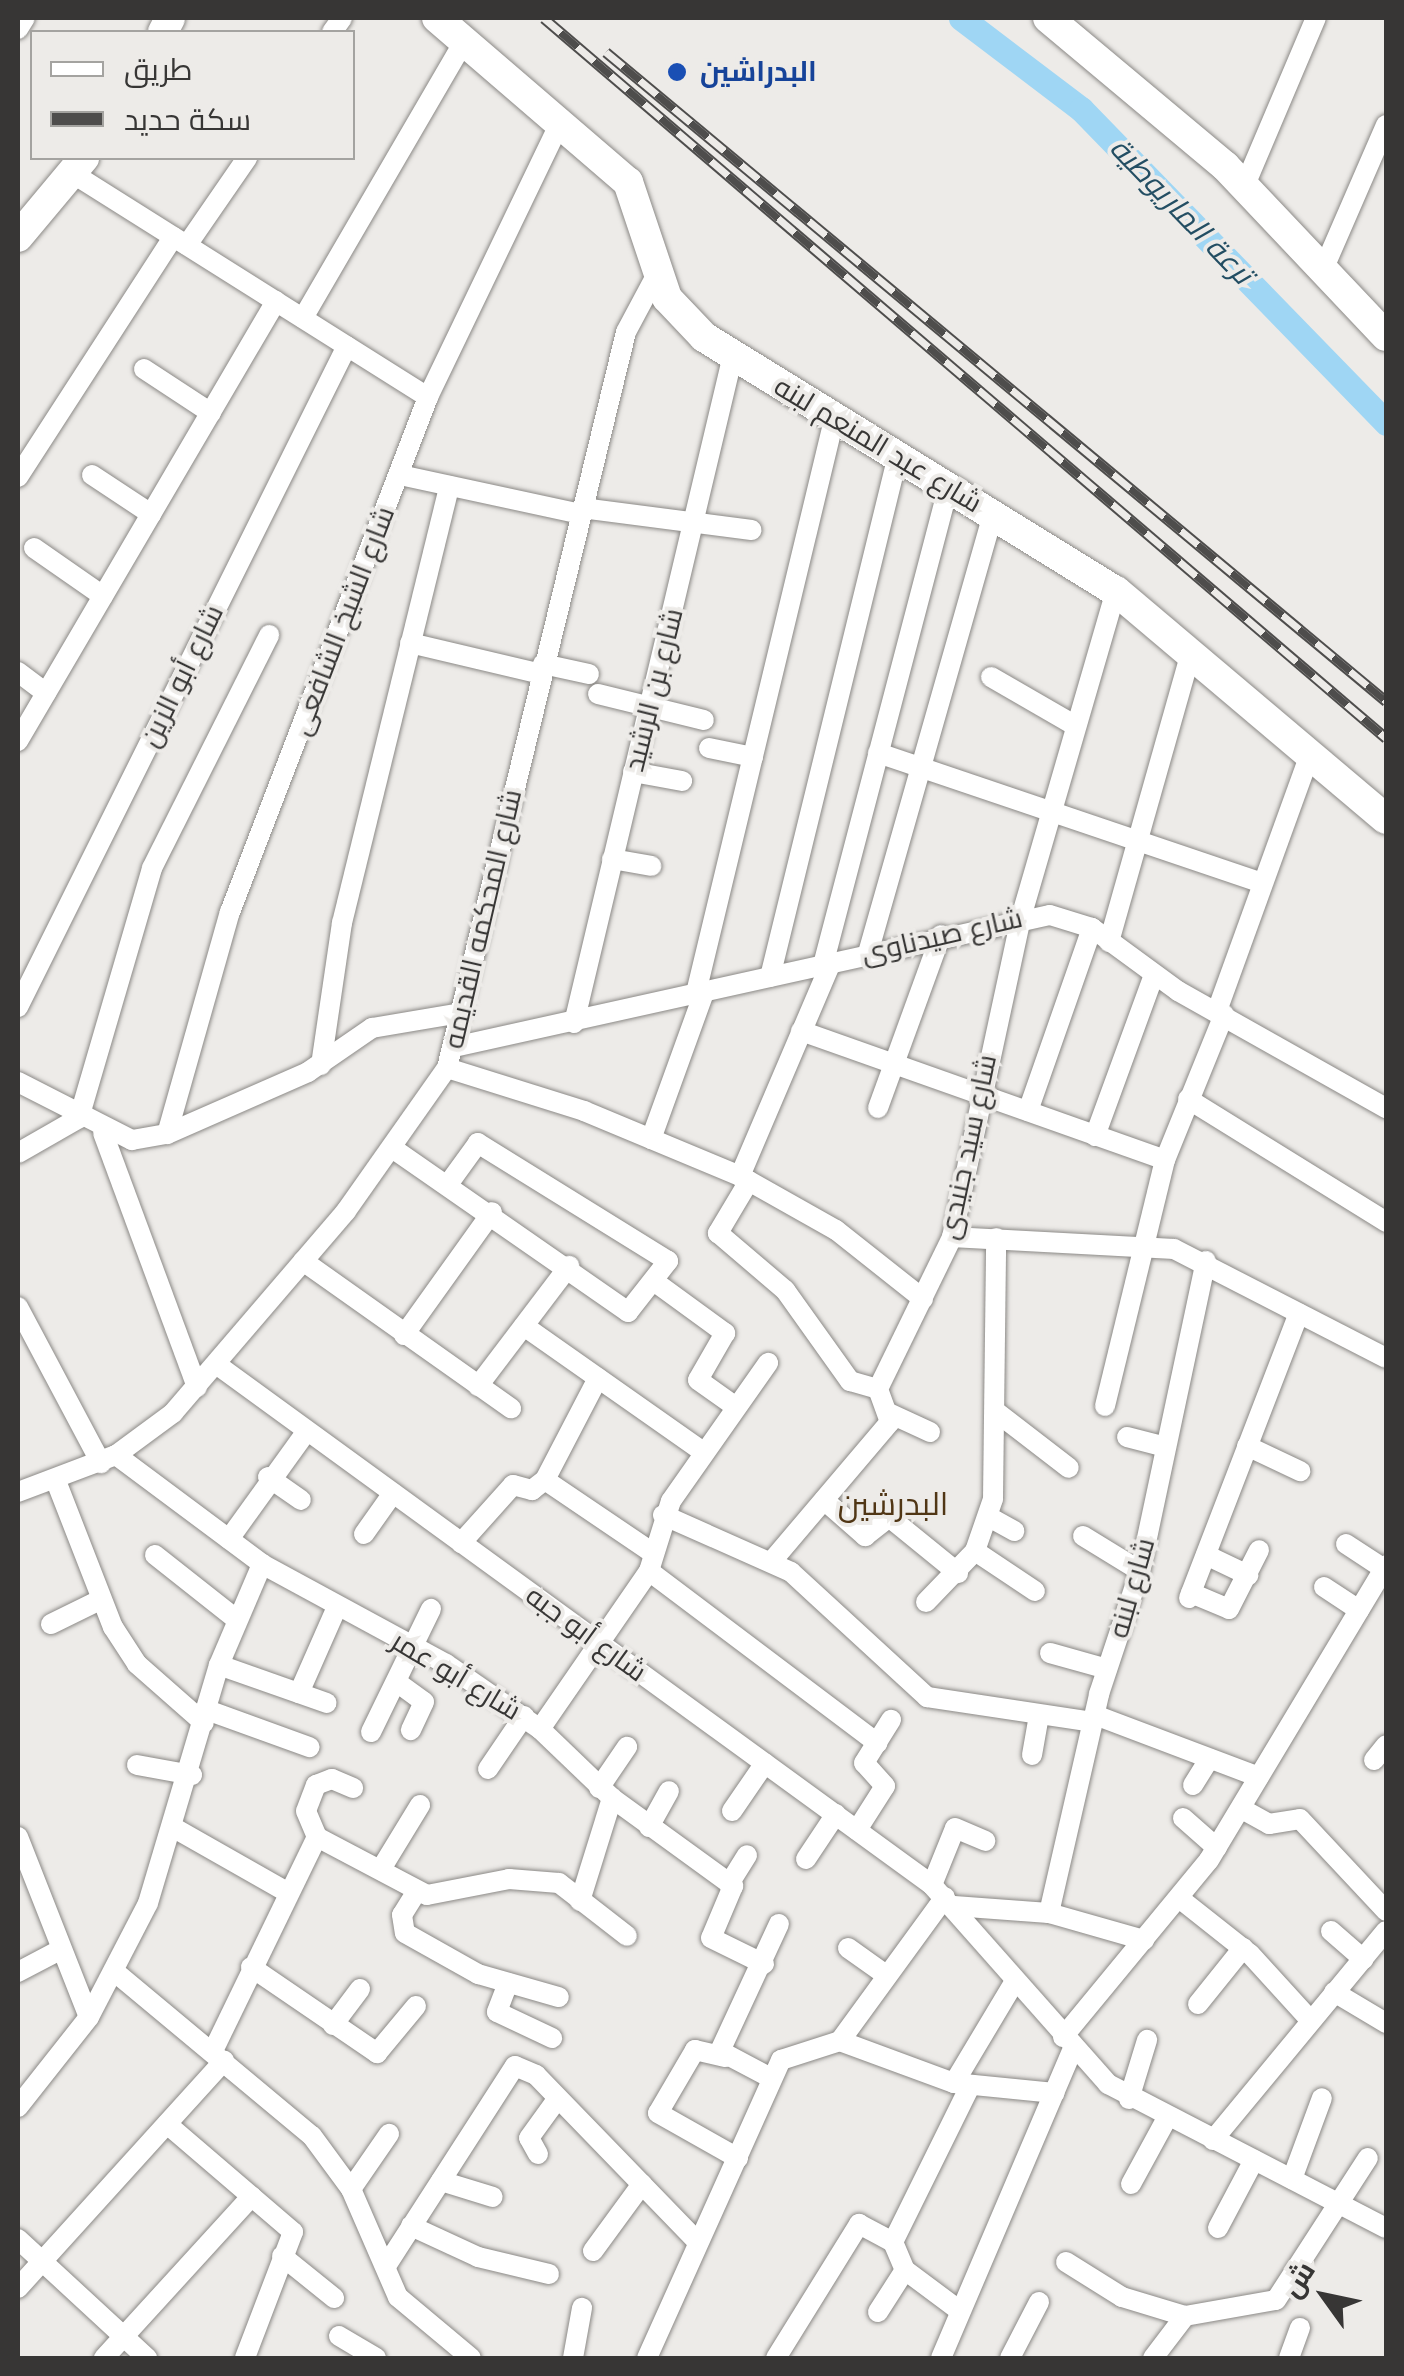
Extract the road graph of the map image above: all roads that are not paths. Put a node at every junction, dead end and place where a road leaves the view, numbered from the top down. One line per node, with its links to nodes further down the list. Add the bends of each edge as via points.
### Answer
1 (25, 18): 5 (street)
2 (437, 18): 6 (main road, شارع عبد المنعم لبنه)
3 (1048, 18): 11 (main road)
4 (1316, 18): 11 (street)
5 (18, 29)
6 (464, 41): 7 (main road, شارع عبد المنعم لبنه); 17 (street)
7 (560, 123): 15 (main road, شارع عبد المنعم لبنه, via 628,182); 22 (street, شارع الشيخ الشافعى)
8 (1386, 126): 14 (street)
9 (245, 160): 13 (street)
10 (78, 166): 12 (main road); 13 (street)
11 (1246, 185): 14 (main road)
12 (18, 237)
13 (180, 241): 16 (street); 28 (street)
14 (1323, 270): 18 (main road)
15 (657, 274): 20 (main road, شارع عبد المنعم لبنه, via 680,316); 31 (street, شارع المحكمه القديمه, via 626,332)
16 (276, 301): 17 (street); 23 (street)
17 (303, 318): 19 (street)
18 (1386, 336)
19 (346, 346): 22 (street); 74 (street, شارع أبو الزين)
20 (733, 356): 24 (main road, شارع عبد المنعم لبنه); 34 (street, شارع بن الرشيد)
21 (144, 369): 23 (street)
22 (428, 397): 27 (street, شارع الشيخ الشافعى)
23 (210, 412): 32 (street)
24 (834, 420): 25 (main road, شارع عبد المنعم لبنه); 54 (street)
25 (897, 459): 30 (main road, شارع عبد المنعم لبنه); 72 (street)
26 (92, 474): 32 (street)
27 (400, 475): 29 (street); 90 (street, شارع الشيخ الشافعى, via 230,912)
28 (18, 476)
29 (449, 486): 31 (street); 40 (street)
30 (948, 489): 33 (main road, شارع عبد المنعم لبنه); 53 (street)
31 (581, 511): 34 (street); 42 (street, شارع المحكمه القديمه)
32 (151, 514): 38 (street)
33 (993, 515): 37 (main road, شارع عبد المنعم لبنه); 56 (street)
34 (695, 522): 35 (street); 48 (street, شارع بن الرشيد)
35 (752, 530)
36 (34, 548): 38 (street)
37 (1116, 591): 41 (main road, شارع عبد المنعم لبنه); 50 (street, شارع سيد جنيدى)
38 (102, 596): 46 (street)
39 (269, 635): 88 (street, via 152,868)
40 (410, 643): 42 (street); 80 (street, via 342,923)
41 (1190, 653): 55 (main road, شارع عبد المنعم لبنه); 61 (street)
42 (542, 669): 44 (street); 76 (street, شارع المحكمه القديمه)
43 (18, 672): 46 (street)
44 (589, 674)
45 (991, 676): 50 (street)
46 (46, 693): 51 (street)
47 (598, 694): 48 (street)
48 (649, 707): 49 (street); 57 (street, شارع بن الرشيد)
49 (704, 720)
50 (1076, 726): 59 (street, شارع سيد جنيدى)
51 (18, 741)
52 (709, 748): 54 (street)
53 (878, 752): 56 (street); 70 (street)
54 (753, 758): 73 (street)
55 (1308, 760): 60 (main road, شارع عبد المنعم لبنه); 64 (street)
56 (922, 768): 59 (street); 69 (street)
57 (633, 772): 58 (street); 62 (street, شارع بن الرشيد)
58 (682, 781)
59 (1051, 811): 61 (street); 65 (street, شارع سيد جنيدى)
60 (1386, 820)
61 (1138, 841): 64 (street); 68 (street)
62 (612, 859): 63 (street); 77 (street, شارع بن الرشيد)
63 (651, 866)
64 (1262, 883): 75 (street)
65 (1022, 914): 66 (street, شارع صيدناوى); 67 (street, شارع صيدناوى); 83 (street, شارع سيد جنيدى)
66 (1092, 928): 68 (street, شارع صيدناوى); 87 (street)
67 (941, 935): 69 (street, شارع صيدناوى); 81 (street)
68 (1109, 942): 71 (street, شارع صيدناوى)
69 (868, 953): 70 (street, شارع صيدناوى)
70 (826, 964): 72 (street, شارع صيدناوى); 78 (street)
71 (1154, 976): 75 (street, شارع صيدناوى); 91 (street)
72 (770, 977): 73 (street, شارع صيدناوى)
73 (699, 996): 77 (street, شارع صيدناوى); 92 (street)
74 (18, 1007)
75 (1220, 1013): 84 (street); 86 (street, شارع صيدناوى)
76 (462, 1014): 79 (street, شارع المحكمه القديمه); 80 (street, via 372,1028)
77 (574, 1023): 79 (street, شارع صيدناوى)
78 (802, 1031): 81 (street); 96 (street)
79 (450, 1058): 92 (street); 93 (street, شارع المحكمه القديمه)
80 (321, 1064): 90 (street)
81 (894, 1064): 83 (street); 85 (street)
82 (18, 1082): 88 (street)
83 (978, 1094): 87 (street); 100 (street, شارع سيد جنيدى)
84 (1188, 1099): 95 (street); 99 (street)
85 (878, 1108)
86 (1386, 1108)
87 (1028, 1111): 91 (street)
88 (79, 1118): 89 (street); 94 (street)
89 (103, 1133): 90 (street); 117 (street)
90 (166, 1134)
91 (1096, 1136): 95 (street)
92 (651, 1138): 96 (street)
93 (395, 1150): 97 (street); 103 (street, شارع المحكمه القديمه)
94 (18, 1153)
95 (1165, 1160): 102 (street)
96 (744, 1179): 107 (street, via 836,1230); 118 (street, via 718,1233 785,1290 850,1381)
97 (449, 1184): 98 (street); 106 (street, via 478,1143 666,1257)
98 (492, 1212): 105 (street); 111 (street)
99 (1386, 1222)
100 (952, 1237): 101 (street); 107 (street, شارع سيد جنيدى)
101 (996, 1238): 102 (street); 122 (street)
102 (1142, 1243): 104 (street); 120 (street)
103 (303, 1261): 111 (street); 114 (street, شارع المحكمه القديمه)
104 (1206, 1261): 109 (street); 128 (street, شارع لبنه)
105 (569, 1266): 106 (street, via 632,1312); 110 (street)
106 (655, 1282): 119 (street, via 725,1333 697,1376)
107 (923, 1299): 118 (street, شارع سيد جنيدى)
108 (18, 1307): 130 (street)
109 (1299, 1312): 112 (street); 127 (street)
110 (524, 1326): 115 (street); 116 (street)
111 (404, 1335): 116 (street)
112 (1386, 1358)
113 (768, 1363): 119 (street)
114 (216, 1364): 117 (street, شارع المحكمه القديمه); 124 (street, شارع أبو جبه)
115 (598, 1378): 129 (street); 134 (street)
116 (478, 1386): 121 (street)
117 (196, 1387): 130 (street, شارع المحكمه القديمه)
118 (878, 1389): 123 (street)
119 (733, 1406): 129 (street)
120 (1105, 1406)
121 (511, 1408)
122 (995, 1412): 131 (street); 141 (street)
123 (891, 1414): 125 (street); 139 (street)
124 (307, 1430): 133 (street); 137 (street, شارع أبو جبه)
125 (930, 1432)
126 (1128, 1437): 128 (street)
127 (1248, 1446): 132 (street); 150 (street)
128 (1166, 1447): 156 (street, شارع لبنه)
129 (704, 1452): 140 (street)
130 (109, 1459): 135 (street, شارع المحكمه القديمه); 145 (street, شارع أبو عمر)
131 (1069, 1468)
132 (1300, 1471)
133 (268, 1477): 138 (street); 145 (street)
134 (545, 1480): 146 (street, via 532,1490 512,1485); 153 (street)
135 (56, 1481): 136 (street, شارع المحكمه القديمه); 161 (street)
136 (18, 1492)
137 (393, 1494): 143 (street); 146 (street, شارع أبو جبه)
138 (301, 1500)
139 (824, 1500): 152 (street); 157 (street, via 865,1536 889,1517)
140 (664, 1515): 152 (street); 153 (street)
141 (989, 1517): 142 (street); 149 (street)
142 (1014, 1531)
143 (364, 1534)
144 (1083, 1536): 156 (street)
145 (229, 1539): 154 (street, شارع أبو عمر)
146 (461, 1543): 168 (street, شارع أبو جبه)
147 (1346, 1544): 155 (street)
148 (1259, 1550): 158 (street)
149 (975, 1551): 157 (street); 160 (street)
150 (1206, 1555): 158 (street); 158 (street, via 1190,1596 1229,1609)
151 (155, 1556): 166 (street)
152 (772, 1561): 179 (street, via 928,1698)
153 (651, 1562): 168 (street); 183 (street)
154 (262, 1564): 163 (street, شارع أبو عمر); 166 (street)
155 (1385, 1567): 165 (street)
156 (1140, 1571): 172 (street, شارع لبنه)
157 (958, 1573): 162 (street)
158 (1248, 1575)
159 (1324, 1587): 165 (street)
160 (1034, 1591)
161 (100, 1600): 167 (street); 176 (street, via 137,1664)
162 (926, 1602)
163 (337, 1607): 169 (street, شارع أبو عمر); 174 (street)
164 (431, 1609): 169 (street)
165 (1360, 1610): 192 (street)
166 (236, 1619): 171 (street)
167 (50, 1624)
168 (600, 1644): 180 (street); 188 (street, شارع أبو جبه)
169 (412, 1646): 173 (street); 180 (street, شارع أبو عمر)
170 (1050, 1653): 172 (street)
171 (219, 1665): 174 (street); 176 (street)
172 (1107, 1669): 177 (street, شارع لبنه)
173 (398, 1683): 181 (street, via 424,1702); 182 (street)
174 (299, 1692): 175 (street)
175 (327, 1703)
176 (205, 1716): 185 (street); 191 (street)
177 (1094, 1718): 179 (street); 187 (street); 219 (street, شارع لبنه)
178 (891, 1720): 183 (street)
179 (1038, 1720): 186 (street)
180 (532, 1723): 190 (street); 196 (street, شارع أبو عمر)
181 (411, 1730)
182 (370, 1732)
183 (877, 1743): 204 (street, via 864,1766 885,1786)
184 (628, 1746): 196 (street)
185 (309, 1747)
186 (1032, 1755)
187 (1210, 1759): 192 (street); 193 (street)
188 (765, 1763): 199 (street); 200 (street, شارع أبو جبه)
189 (137, 1765): 191 (street)
190 (488, 1768)
191 (192, 1775): 203 (street)
192 (1259, 1776): 198 (street)
193 (1193, 1786)
194 (353, 1788): 206 (street, via 332,1779 316,1786 306,1811)
195 (669, 1791): 202 (street)
196 (606, 1793): 202 (street, شارع أبو عمر); 217 (street)
197 (420, 1804): 211 (street)
198 (1242, 1808): 208 (street); 218 (street, via 1269,1824 1300,1819)
199 (732, 1811)
200 (836, 1814): 204 (street, شارع أبو جبه); 210 (street)
201 (1183, 1818): 208 (street)
202 (649, 1827): 212 (street, شارع أبو عمر)
203 (176, 1829): 213 (street); 232 (street)
204 (857, 1830): 215 (street, شارع أبو جبه)
205 (18, 1837): 227 (street)
206 (324, 1839): 211 (street); 213 (street)
207 (985, 1842): 215 (street, via 955,1828)
208 (1217, 1848): 216 (street)
209 (747, 1855): 212 (street)
210 (806, 1859)
211 (381, 1870): 214 (street)
212 (729, 1884): 229 (street, via 711,1938)
213 (285, 1890): 230 (street)
214 (417, 1891): 217 (street, via 438,1896 536,1877); 235 (street, via 402,1915 405,1932)
215 (944, 1896): 219 (street); 233 (street); 234 (street, شارع أبو جبه)
216 (1179, 1898): 224 (street); 226 (street)
217 (580, 1900): 223 (street)
218 (1386, 1911)
219 (1050, 1913): 224 (street)
220 (778, 1924): 229 (street)
221 (1331, 1931): 228 (street)
222 (1386, 1931): 228 (street)
223 (627, 1936)
224 (1144, 1940): 248 (street)
225 (848, 1948): 233 (street)
226 (1242, 1948): 239 (street); 242 (street)
227 (60, 1950): 231 (street); 241 (street)
228 (1363, 1959): 237 (street)
229 (764, 1964): 250 (street, via 720,2046)
230 (251, 1967): 244 (street); 249 (street)
231 (18, 1972)
232 (115, 1972): 241 (street); 249 (street)
233 (883, 1974): 246 (street)
234 (1015, 1981): 248 (street, شارع أبو جبه); 252 (street)
235 (508, 1984): 238 (street); 245 (street, via 497,2012)
236 (360, 1989): 244 (street)
237 (1334, 1992): 242 (street); 243 (street)
238 (560, 1996)
239 (1198, 2004)
240 (416, 2006): 244 (street, via 377,2053)
241 (89, 2016): 257 (street)
242 (1310, 2020): 261 (street)
243 (1386, 2022)
244 (333, 2025)
245 (552, 2038)
246 (840, 2040): 251 (street, via 782,2060); 252 (street)
247 (1147, 2040): 255 (street)
248 (1068, 2043): 253 (street); 255 (street, شارع أبو جبه)
249 (219, 2056): 259 (street); 270 (street, via 312,2136)
250 (725, 2057): 251 (street); 263 (street, via 695,2050 658,2113)
251 (771, 2078): 263 (street)
252 (962, 2084): 253 (street); 279 (street)
253 (1055, 2093): 291 (street)
254 (558, 2098): 262 (street, via 529,2138); 267 (street, via 526,2068 505,2072); 268 (street)
255 (1130, 2098): 258 (street, شارع أبو جبه)
256 (1322, 2098): 266 (street)
257 (18, 2107)
258 (1167, 2118): 261 (street, شارع أبو جبه); 269 (street)
259 (168, 2124): 271 (street); 282 (street)
260 (390, 2134): 270 (street)
261 (1213, 2140): 265 (street, شارع أبو جبه)
262 (538, 2154)
263 (738, 2158): 278 (street, via 713,2228)
264 (1368, 2158): 273 (street)
265 (1254, 2160): 266 (street, شارع أبو جبه); 275 (street)
266 (1292, 2179): 273 (street, شارع أبو جبه)
267 (440, 2181): 272 (street); 274 (street)
268 (642, 2184): 278 (street); 280 (street)
269 (1131, 2184)
270 (351, 2189): 284 (street)
271 (252, 2196): 281 (street, via 294,2232); 295 (street)
272 (493, 2197)
273 (1343, 2205): 276 (street, شارع أبو جبه); 293 (street, via 1276,2300)
274 (412, 2226): 284 (street); 286 (street, via 478,2257)
275 (1218, 2228)
276 (1386, 2228)
277 (18, 2239): 282 (street)
278 (696, 2240): 303 (street)
279 (893, 2242): 285 (street); 304 (street, via 867,2225 850,2229)
280 (592, 2251)
281 (282, 2256): 288 (street); 299 (street)
282 (41, 2261): 287 (street); 295 (street)
283 (1066, 2262): 293 (street, via 1122,2297)
284 (386, 2266): 301 (street, via 410,2310)
285 (905, 2270): 291 (street); 292 (street)
286 (549, 2274)
287 (18, 2288)
288 (334, 2298)
289 (1040, 2302): 306 (street)
290 (582, 2308): 302 (street)
291 (960, 2311): 305 (street)
292 (878, 2312)
293 (1185, 2316): 307 (street)
294 (1300, 2328): 308 (street)
295 (123, 2336): 297 (street); 298 (street)
296 (339, 2336): 300 (street)
297 (104, 2358)
298 (147, 2358)
299 (246, 2358)
300 (376, 2358)
301 (471, 2358)
302 (573, 2358)
303 (647, 2358)
304 (776, 2358)
305 (941, 2358)
306 (1010, 2358)
307 (1155, 2358)
308 (1289, 2358)

